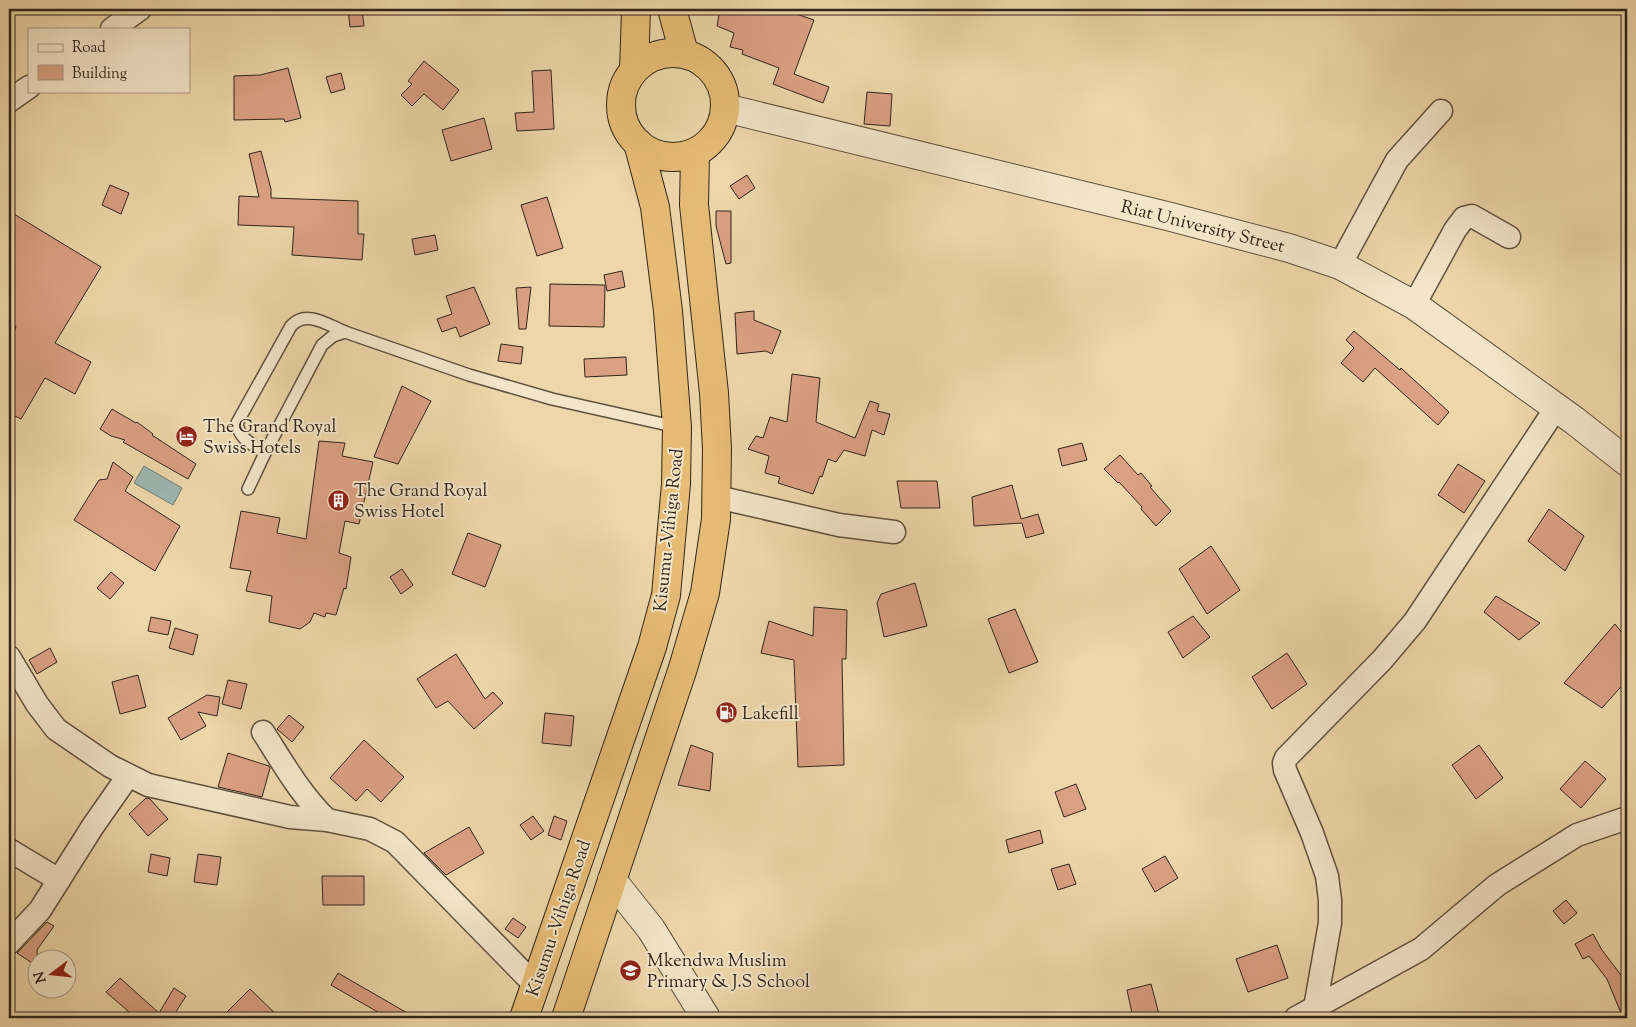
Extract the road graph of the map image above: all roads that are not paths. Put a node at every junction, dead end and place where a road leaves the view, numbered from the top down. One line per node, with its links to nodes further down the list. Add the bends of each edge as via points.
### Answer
1 (140, 9): 4 (street)
2 (636, 9): 6 (highway)
3 (672, 9): 5 (highway)
4 (113, 28)
5 (684, 53): 6 (highway, via 648,58); 9 (highway, via 701,60 713,71 722,85)
6 (634, 70): 11 (highway, via 624,85 621,103 623,121)
7 (28, 88): 8 (street)
8 (9, 101)
9 (726, 108): 12 (highway, via 719,132); 14 (street, Riat University Street, via 1167,216 1289,248)
10 (1441, 111): 14 (street, via 1397,160)
11 (638, 143): 12 (highway, via 662,157 679,158); 18 (highway, Kisumu -Vihiga Road, via 655,207 668,311)
12 (695, 154): 22 (highway, via 694,205 714,402)
13 (1509, 237): 15 (street, via 1472,216 1464,218)
14 (1340, 266): 15 (street, Riat University Street)
15 (1414, 305): 17 (street, Riat University Street)
16 (345, 332): 18 (lane, via 469,375); 19 (lane, via 322,344); 19 (lane, via 314,319 296,320 291,326 237,423 244,439)
17 (1556, 408): 20 (street, Riat University Street); 34 (street, via 1415,621 1382,660 1286,758 1285,770 1327,876 1330,923)
18 (677, 427): 33 (highway, Kisumu -Vihiga Road, via 676,484 666,595 652,647)
19 (265, 453): 21 (lane)
20 (1627, 462)
21 (248, 489)
22 (716, 498): 23 (street, via 839,525); 31 (highway, via 705,593)
23 (894, 532)
24 (9, 658): 26 (street, via 56,729)
25 (263, 732): 28 (street, via 294,782)
26 (128, 776): 28 (street, via 148,785 290,817); 30 (street)
27 (1627, 818): 34 (street, via 1577,835 1497,885 1421,948)
28 (327, 820): 33 (street, via 370,829 395,842)
29 (9, 850): 30 (street)
30 (59, 880): 32 (street, via 40,910)
31 (612, 880): 36 (highway); 37 (street, via 651,929)
32 (9, 943)
33 (535, 985): 35 (highway, Kisumu -Vihiga Road)
34 (1305, 1013)
35 (524, 1018)
36 (566, 1018)
37 (706, 1018)

